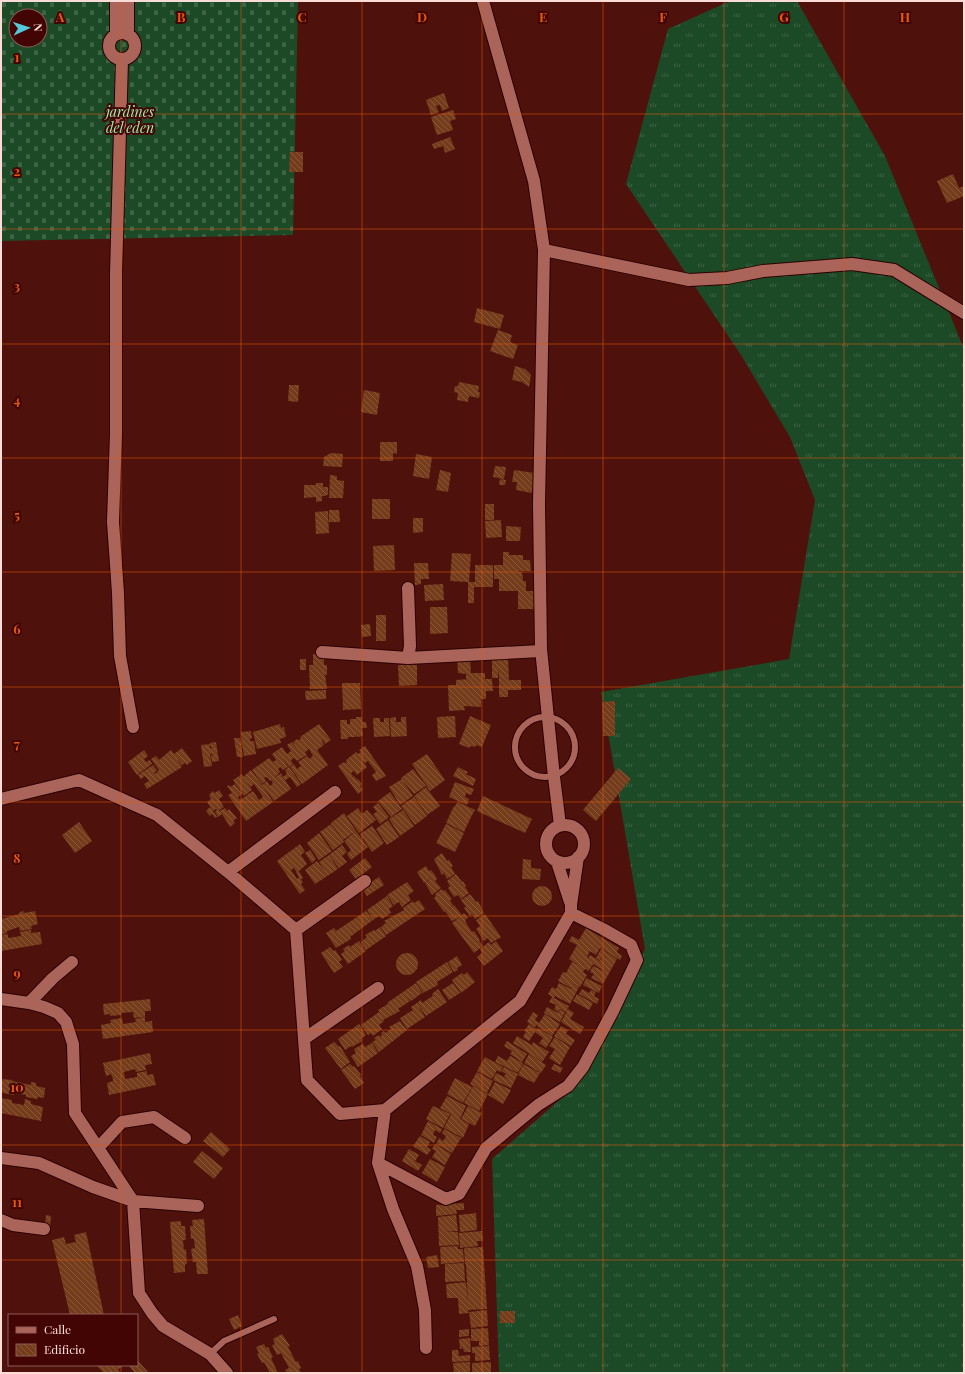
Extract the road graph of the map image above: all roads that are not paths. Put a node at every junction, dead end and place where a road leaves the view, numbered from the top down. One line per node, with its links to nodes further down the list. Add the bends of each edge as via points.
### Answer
1 (116, 1): 4 (street)
2 (128, 1): 4 (street)
3 (483, 1): 6 (street, via 534,181)
4 (122, 35): 5 (street, via 112,38 109,47 113,56); 5 (street, via 132,38 135,47 127,59)
5 (122, 60): 13 (street, via 113,522 120,656)
6 (544, 250): 7 (street, via 689,280 852,264 894,270); 9 (street, via 539,504)
7 (964, 313)
8 (408, 588): 11 (street)
9 (542, 651): 11 (street); 12 (street)
10 (322, 652): 11 (street)
11 (408, 658)
12 (548, 718): 14 (street); 14 (lane, via 561,721 568,727 575,744 571,762 565,769); 14 (lane, via 532,720 524,726 515,744 516,754 520,764 537,776 547,777)
13 (133, 727)
14 (554, 774): 17 (street)
15 (335, 792): 20 (street)
16 (1, 799): 20 (street, via 79,780 158,815)
17 (560, 825): 18 (street, via 571,825 580,832 584,848); 19 (street, via 550,831 546,842 548,854)
18 (578, 858): 19 (street, via 569,863); 22 (street)
19 (557, 862): 22 (street)
20 (228, 872): 23 (street)
21 (365, 881): 23 (street)
22 (571, 909): 29 (street, via 520,1001); 33 (street, via 631,945 637,960 583,1067 568,1086 538,1106 486,1148 459,1194 446,1198)
23 (296, 930): 28 (street)
24 (72, 962): 27 (street)
25 (378, 988): 28 (street)
26 (1, 999): 27 (street)
27 (29, 1003): 31 (street, via 58,1013 66,1022 74,1044 75,1113)
28 (304, 1039): 29 (street, via 307,1080 340,1114)
29 (385, 1110): 33 (street)
30 (185, 1138): 31 (street, via 154,1116 122,1122)
31 (98, 1148): 34 (street)
32 (1, 1158): 34 (street, via 39,1163 93,1187)
33 (378, 1162): 39 (street, via 393,1209 417,1266 425,1310)
34 (133, 1201): 35 (street); 40 (street, via 139,1293 163,1326)
35 (198, 1206)
36 (1, 1220): 37 (street, via 13,1225)
37 (44, 1229)
38 (274, 1319): 40 (lane, via 224,1341)
39 (426, 1348)
40 (210, 1354): 41 (street)
41 (227, 1373)

